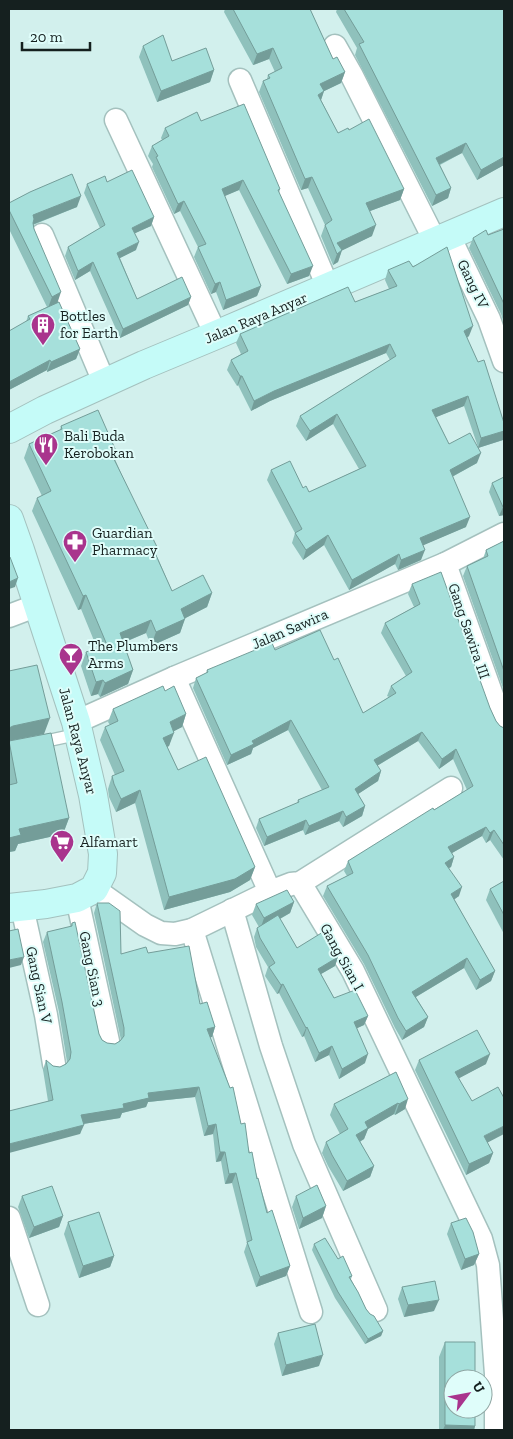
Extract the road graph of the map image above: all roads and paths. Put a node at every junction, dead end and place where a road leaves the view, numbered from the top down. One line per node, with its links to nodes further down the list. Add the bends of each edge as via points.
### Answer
1 (335, 46): 6 (street, Gang IV)
2 (240, 80): 7 (street)
3 (116, 120): 8 (street)
4 (504, 212): 6 (street, Jalan Raya Anyar)
5 (42, 235): 10 (street)
6 (442, 238): 7 (street, Jalan Raya Anyar); 9 (street, Gang IV, via 490,319)
7 (328, 287): 8 (street, Jalan Raya Anyar)
8 (216, 335): 10 (street, Jalan Raya Anyar)
9 (504, 361)
10 (104, 382): 11 (street, Jalan Raya Anyar)
11 (9, 429)
12 (9, 518): 14 (street, Jalan Raya Anyar)
13 (504, 534): 15 (street, Jalan Sawira)
14 (14, 552): 16 (street, Jalan Raya Anyar)
15 (445, 564): 18 (street, Jalan Sawira); 19 (street, Gang Sawira III)
16 (38, 605): 17 (street); 20 (street, Jalan Raya Anyar)
17 (9, 616)
18 (174, 678): 20 (street, Jalan Sawira); 24 (street)
19 (504, 726)
20 (77, 728): 21 (lane); 25 (street, Jalan Raya Anyar, via 103,854 102,873)
21 (9, 749)
22 (451, 788): 23 (street)
23 (300, 883): 24 (street); 35 (street, Gang Sian I, via 353,971 481,1239 488,1265 496,1374)
24 (270, 892): 27 (street)
25 (86, 893): 26 (street); 28 (street, via 161,933); 29 (street, Gang Sian 3)
26 (26, 906): 30 (street, Gang Sian V)
27 (232, 910): 28 (street); 33 (street, via 271,1046 304,1144)
28 (192, 930): 34 (street)
29 (108, 1041)
30 (54, 1064)
31 (9, 1218): 32 (street)
32 (38, 1305)
33 (376, 1310)
34 (311, 1312)
35 (496, 1430)

